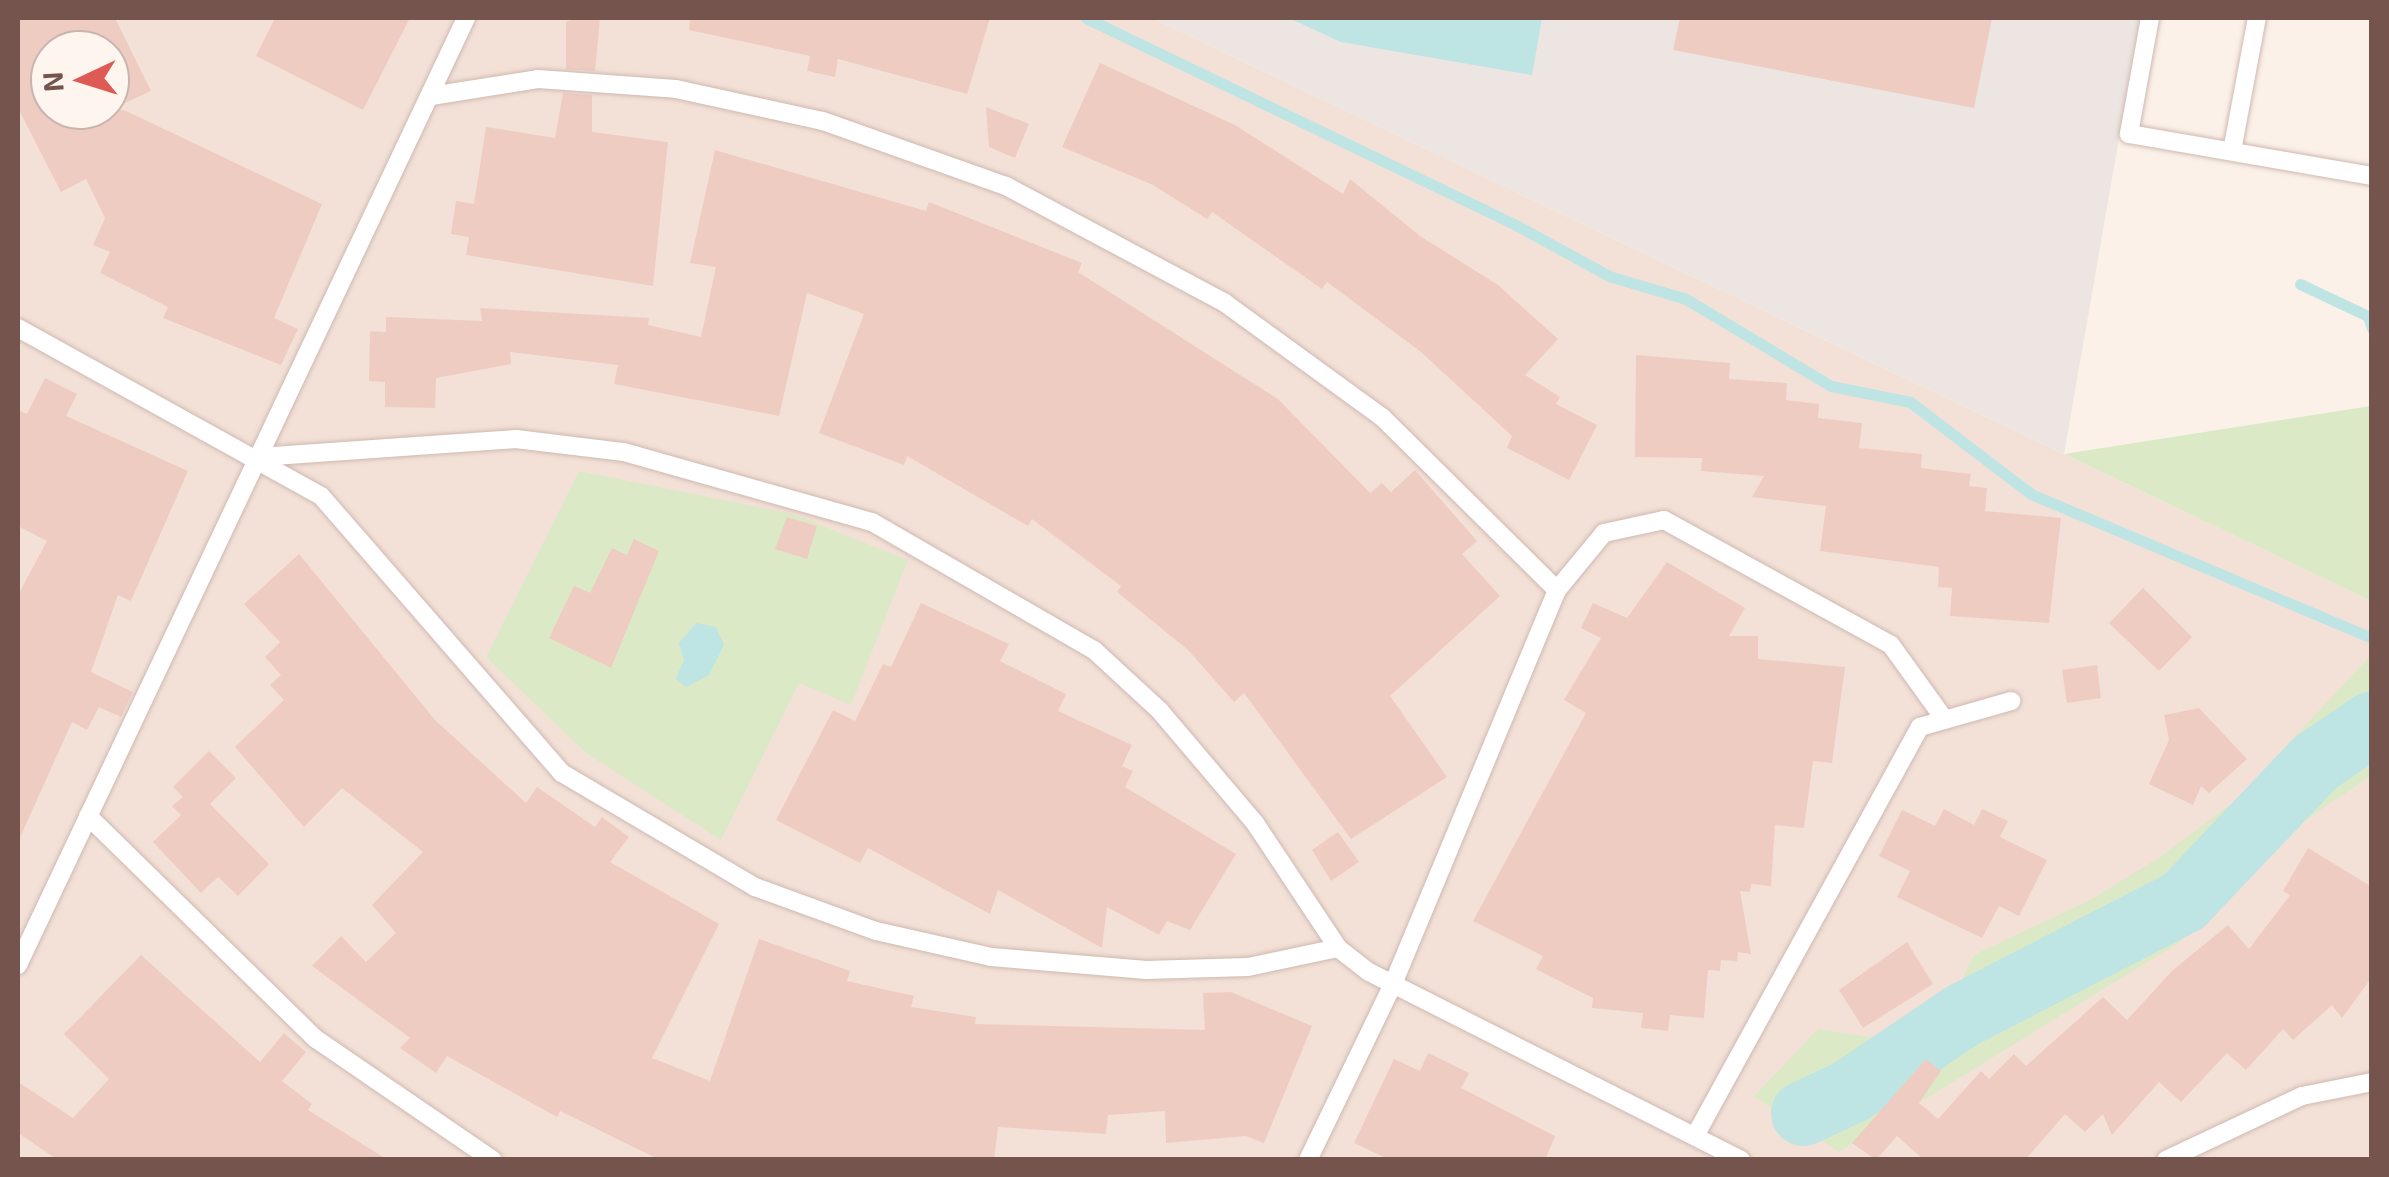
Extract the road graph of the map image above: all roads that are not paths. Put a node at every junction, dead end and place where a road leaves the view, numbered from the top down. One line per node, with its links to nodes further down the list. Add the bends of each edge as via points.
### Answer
1 (466, 18): 4 (lane)
2 (2150, 18): 5 (lane, via 2129,134)
3 (2257, 18): 5 (lane)
4 (431, 96): 8 (lane); 9 (lane, via 538,79 676,90 823,121 1006,186 1224,303 1383,418)
5 (2232, 152): 6 (lane)
6 (2372, 176)
7 (18, 328): 8 (lane)
8 (259, 457): 12 (lane); 13 (lane, via 322,496 562,772 755,887 876,930 991,957 1146,970 1248,967); 13 (lane, via 516,439 624,452 872,522 997,589 1107,662 1160,711 1256,823)
9 (1556, 590): 11 (lane, via 1604,533 1664,520 1891,645); 15 (lane)
10 (2012, 701): 11 (lane)
11 (1945, 720): 17 (lane, via 1920,727)
12 (88, 816): 14 (lane); 18 (lane, via 316,1039)
13 (1338, 948): 15 (lane)
14 (18, 964)
15 (1392, 984): 17 (lane); 19 (lane)
16 (2372, 1082): 21 (lane, via 2302,1096)
17 (1694, 1136): 20 (lane)
18 (493, 1160)
19 (1308, 1160)
20 (1741, 1160)
21 (2166, 1160)

